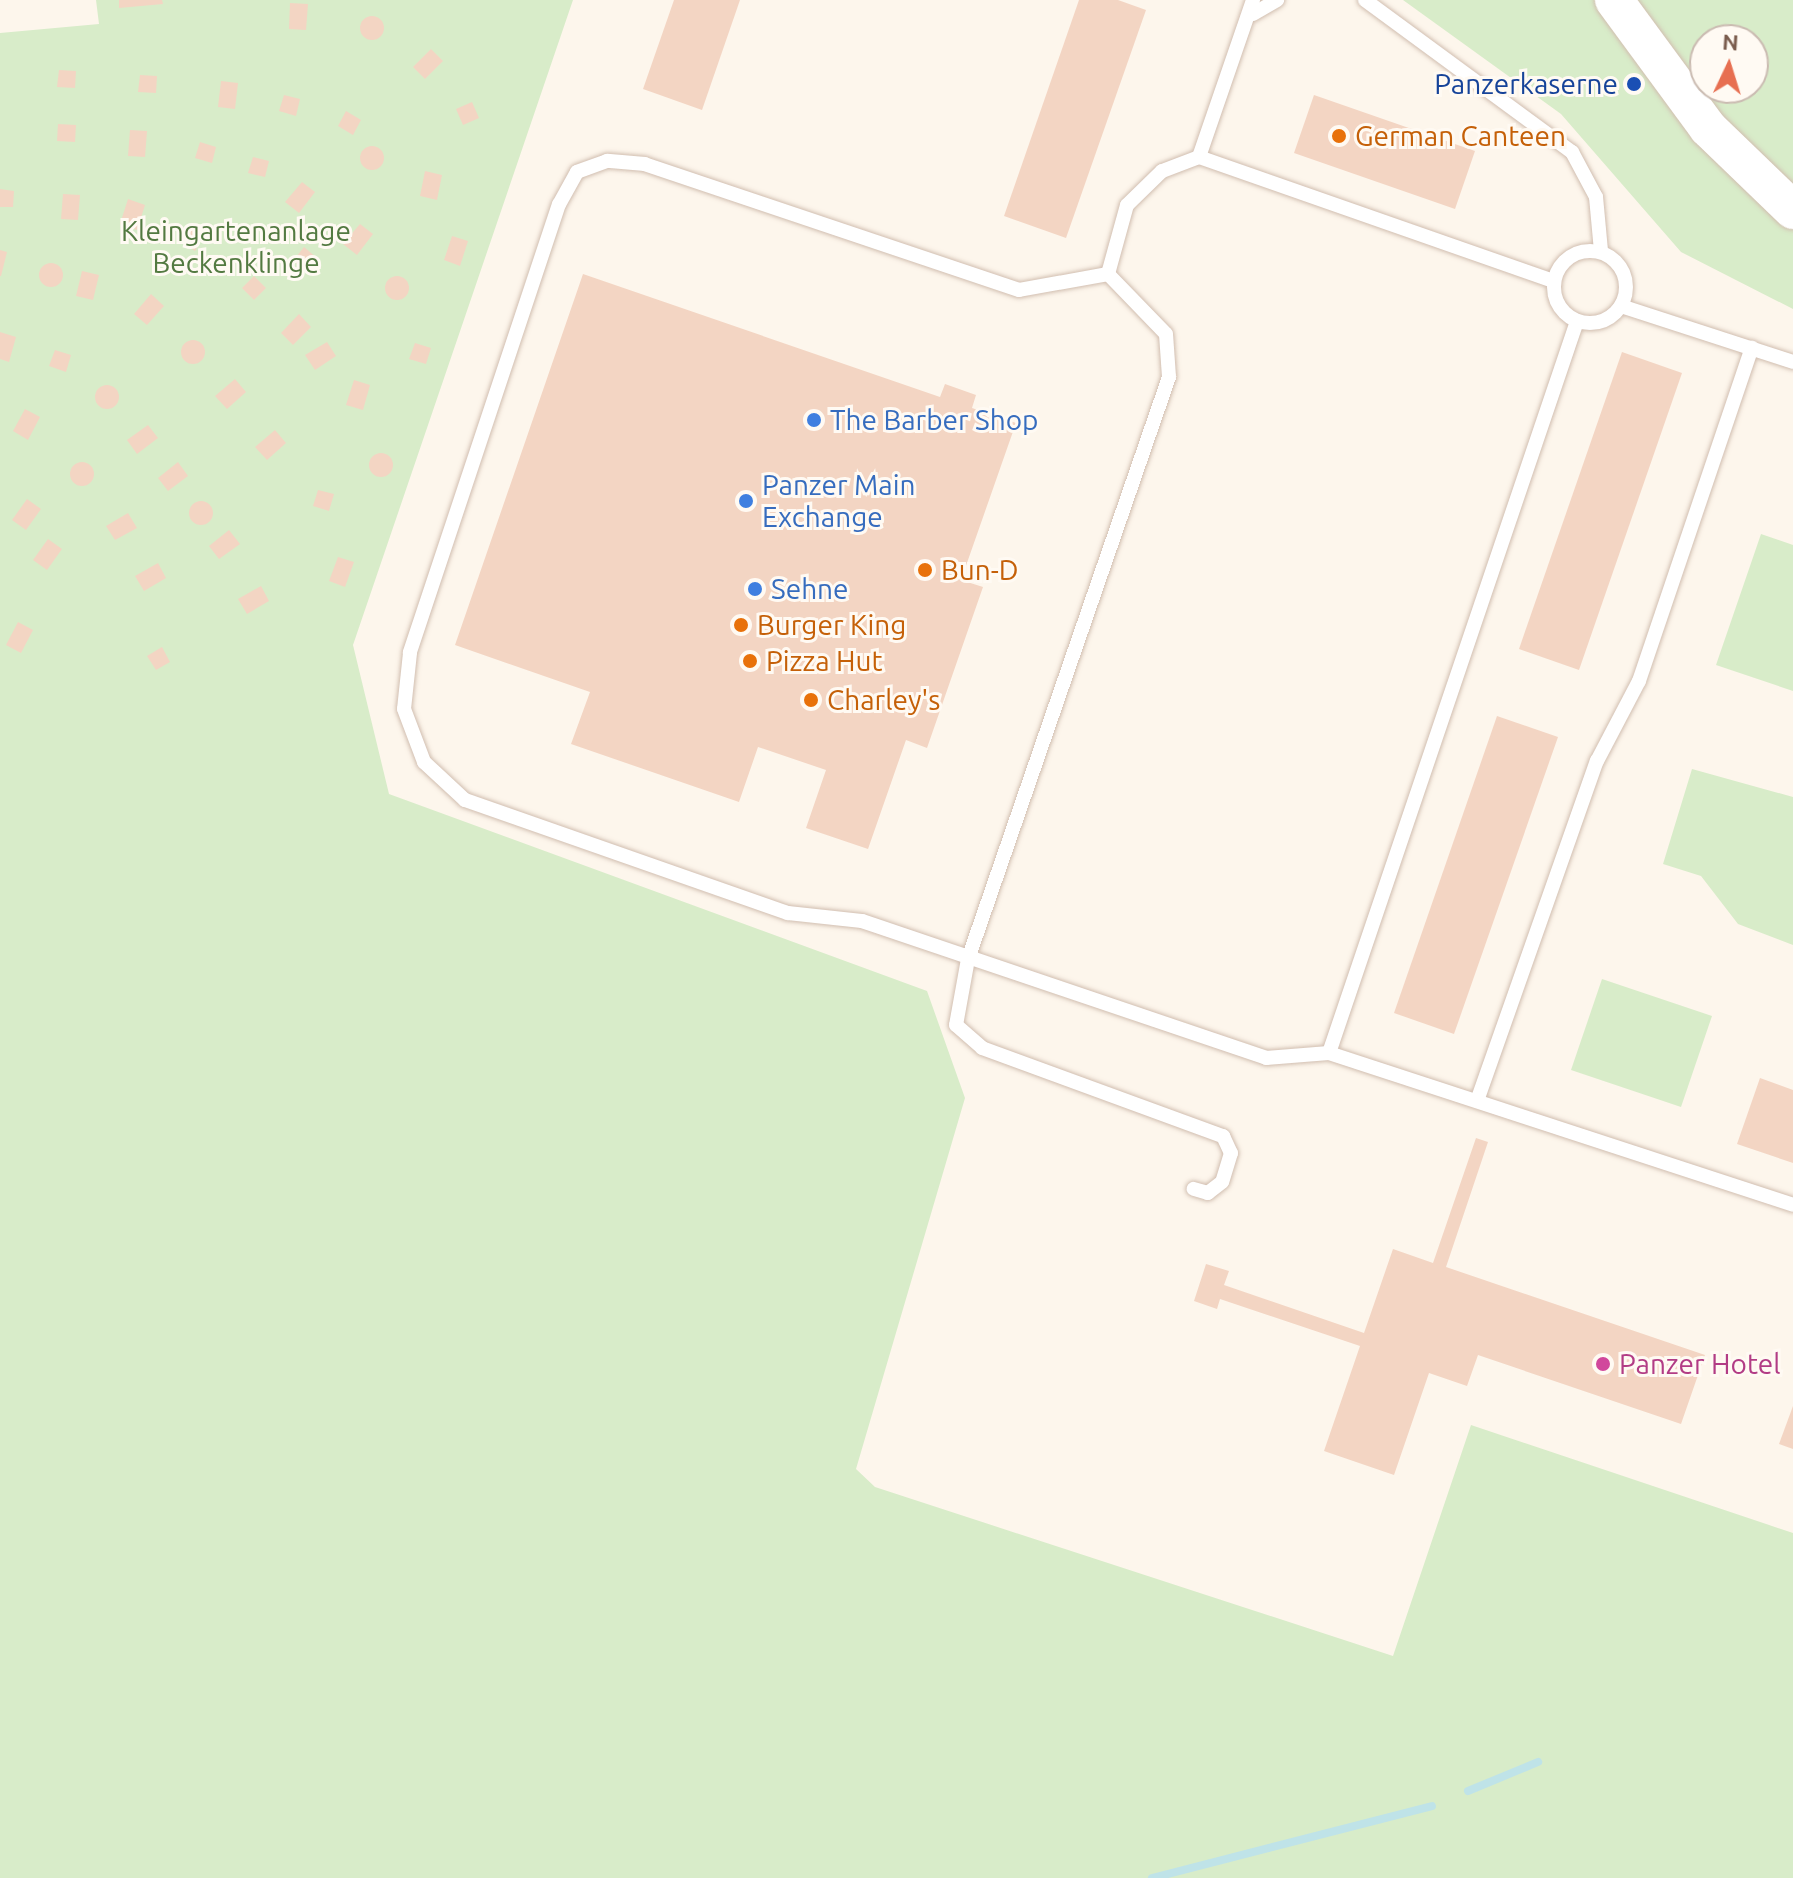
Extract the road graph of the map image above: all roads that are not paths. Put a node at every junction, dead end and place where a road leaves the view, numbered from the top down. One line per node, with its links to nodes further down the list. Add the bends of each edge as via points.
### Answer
1 (1277, 0): 4 (lane)
2 (1365, 0): 7 (lane, via 1572,152 1596,197)
3 (1614, 0): 6 (main road, via 1708,128)
4 (1253, 7): 5 (lane)
5 (1199, 157): 8 (lane, via 1162,171 1127,205); 9 (lane)
6 (1793, 210)
7 (1601, 251): 9 (lane, via 1566,259); 10 (lane, via 1626,281)
8 (1108, 274): 14 (lane, via 1166,334 1169,377); 14 (lane, via 1041,289 995,285 645,164 607,161 577,172 559,204 404,680 412,738 433,773 465,800 788,913 862,921)
9 (1553, 281): 11 (lane, via 1559,305)
10 (1621, 306): 11 (lane, via 1609,318); 12 (lane)
11 (1577, 321): 15 (lane)
12 (1752, 348): 13 (lane); 16 (lane, via 1639,681 1597,761)
13 (1793, 362)
14 (968, 959): 15 (lane, via 1252,1055 1301,1060); 17 (lane, via 954,1007 965,1039 1223,1136 1231,1153 1222,1182 1208,1193)
15 (1329, 1053): 16 (lane)
16 (1477, 1101): 18 (lane)
17 (1194, 1189)
18 (1793, 1205)

